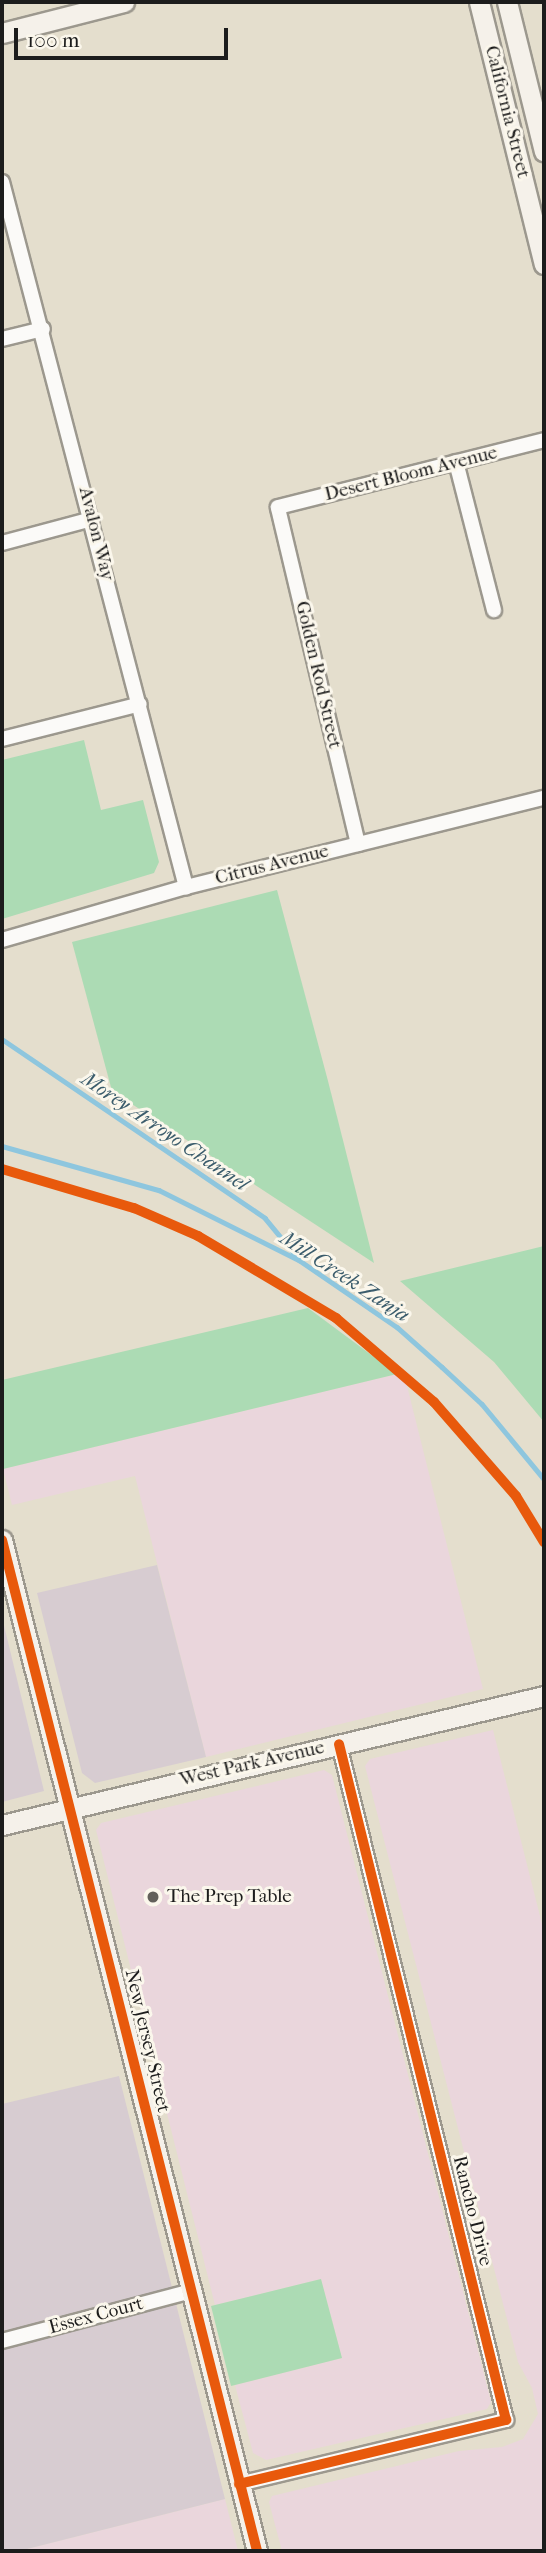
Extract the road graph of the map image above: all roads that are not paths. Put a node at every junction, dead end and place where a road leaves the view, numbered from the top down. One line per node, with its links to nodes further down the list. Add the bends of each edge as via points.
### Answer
1 (124, 2): 4 (street)
2 (479, 2): 7 (street, California Street)
3 (507, 2): 5 (street, California Street)
4 (2, 33)
5 (544, 151)
6 (2, 182): 8 (street, Avalon Way)
7 (544, 264)
8 (43, 329): 9 (street); 13 (street, Avalon Way)
9 (2, 340)
10 (544, 440): 11 (street, Desert Bloom Avenue)
11 (456, 463): 12 (street, Desert Bloom Avenue); 15 (street)
12 (278, 507): 19 (street, Golden Rod Street)
13 (92, 519): 14 (street); 16 (street, Avalon Way)
14 (2, 542)
15 (494, 610)
16 (140, 704): 17 (street); 20 (street, Avalon Way)
17 (2, 739)
18 (544, 798): 19 (street, Citrus Avenue)
19 (358, 844): 20 (street, Citrus Avenue)
20 (186, 887): 21 (street, Citrus Avenue)
21 (2, 940)
22 (2, 1540): 25 (street, New Jersey Street)
23 (544, 1696): 24 (street, West Park Avenue)
24 (339, 1744): 25 (street, West Park Avenue); 29 (street, Rancho Drive, via 506,2420)
25 (72, 1810): 26 (street, West Park Avenue); 27 (street, New Jersey Street)
26 (2, 1825)
27 (191, 2291): 28 (street, Essex Court); 29 (street, New Jersey Street)
28 (2, 2341)
29 (239, 2484): 30 (street, New Jersey Street)
30 (257, 2551)

